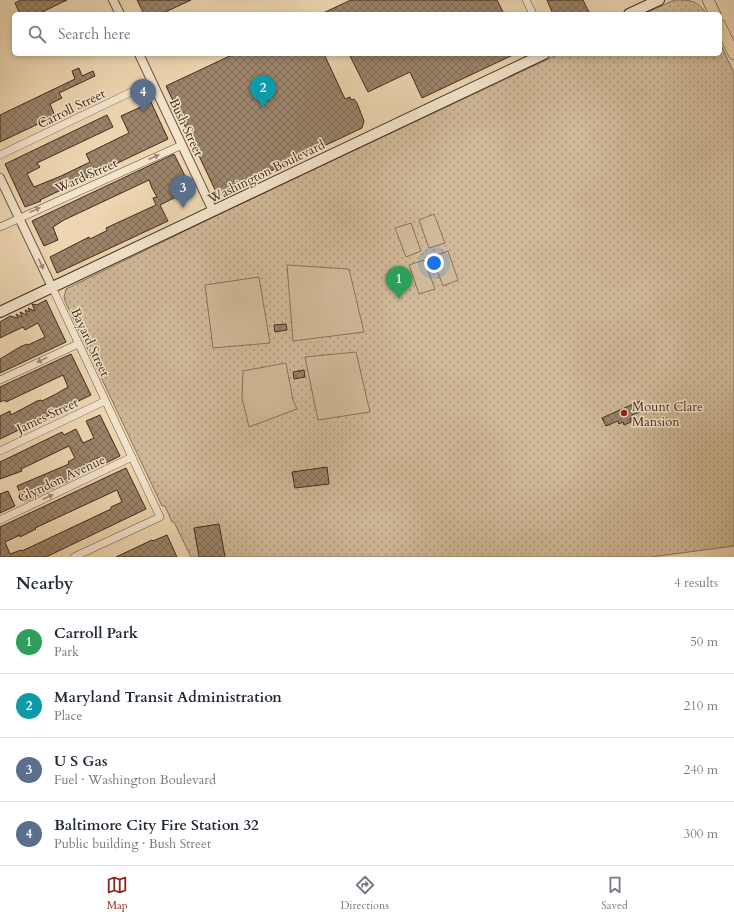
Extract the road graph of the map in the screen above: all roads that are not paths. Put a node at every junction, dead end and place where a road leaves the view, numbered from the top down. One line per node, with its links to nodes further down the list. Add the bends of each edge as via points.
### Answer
1 (113, 0): 5 (street)
2 (526, 0): 6 (street)
3 (659, 0): 7 (main road)
4 (708, 0): 8 (main road)
5 (119, 12)
6 (531, 12)
7 (633, 12)
8 (714, 12)
9 (722, 29): 10 (main road)
10 (734, 54)
11 (140, 56): 13 (street, Bush Street)
12 (540, 56): 17 (main road, Washington Boulevard)
13 (152, 82): 14 (street, Bush Street); 15 (street, Carroll Street)
14 (182, 144): 17 (street, Bush Street); 18 (street, Ward Street, one-way to 14)
15 (0, 155)
16 (0, 178): 18 (street, Bayard Street)
17 (213, 210): 20 (main road, Washington Boulevard)
18 (19, 218): 19 (street, Ward Street); 20 (street, Bayard Street, one-way to 20)
19 (0, 227)
20 (52, 287): 21 (main road, Washington Boulevard); 22 (street, Bayard Street)
21 (0, 312)
22 (78, 344): 23 (street, one-way to 23); 24 (street, Bayard Street)
23 (0, 380)
24 (105, 401): 25 (street, James Street); 26 (street, Bayard Street)
25 (0, 450)
26 (132, 458): 27 (street, Glyndon Avenue, one-way to 26); 28 (street, Bayard Street, via 160,517)
27 (0, 520)
28 (74, 557)

